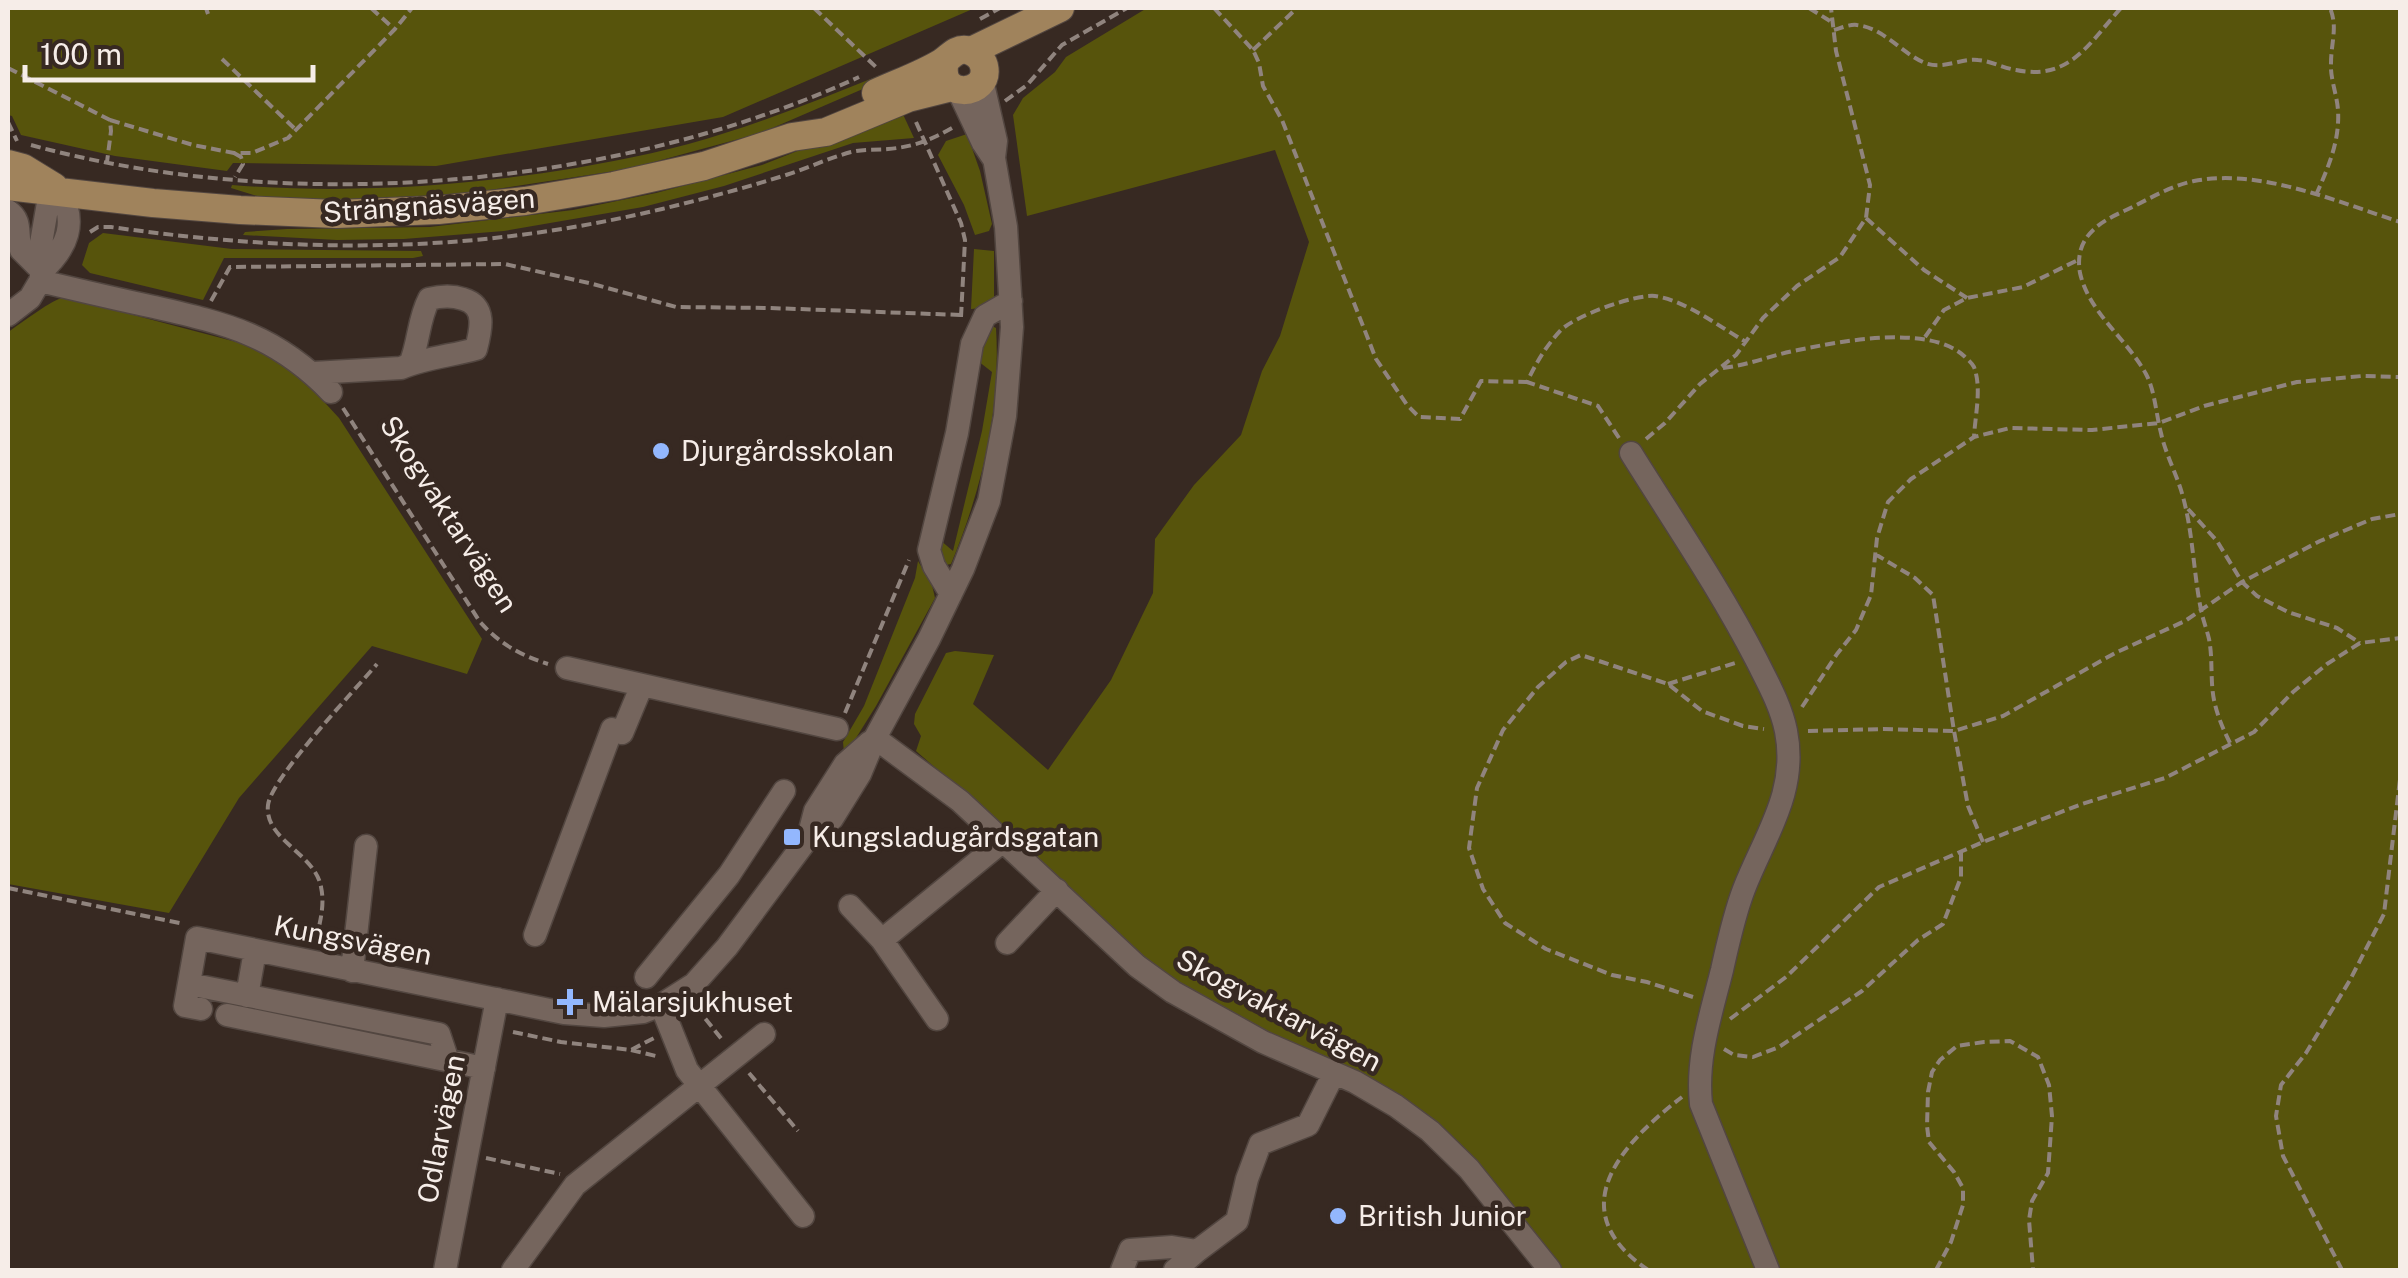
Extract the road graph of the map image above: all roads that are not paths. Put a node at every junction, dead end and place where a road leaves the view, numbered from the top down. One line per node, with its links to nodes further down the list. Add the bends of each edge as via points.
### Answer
1 (1055, 11): 2 (main road, Strängnäsvägen)
2 (965, 74): 5 (main road, Strängnäsvägen, via 819,116 792,137 704,166 525,201 336,214); 8 (street, via 983,144 994,158)
3 (12, 153): 5 (main road, via 22,168)
4 (8, 186): 5 (main road, Strängnäsvägen)
5 (59, 190): 7 (street, via 48,204)
6 (8, 210): 7 (street, via 18,222 21,250)
7 (41, 276): 9 (street, via 30,298); 11 (street, via 222,323 261,338)
8 (1011, 301): 14 (street, via 1005,416 989,501); 14 (street, via 985,316 972,344 929,550)
9 (8, 314)
10 (410, 364): 11 (street)
11 (313, 373): 12 (street)
12 (332, 392)
13 (1631, 453): 49 (street, via 1736,618 1786,732 1784,798 1743,892 1699,1084 1701,1104)
14 (951, 594): 18 (street)
15 (567, 668): 16 (street)
16 (642, 685): 17 (street); 26 (street)
17 (837, 730)
18 (875, 738): 20 (street, Skogvaktarvägen); 25 (street, via 832,818 808,838)
19 (784, 791): 22 (street)
20 (1003, 841): 23 (street, Skogvaktarvägen); 27 (street)
21 (366, 846): 30 (street)
22 (718, 888): 25 (street); 31 (street)
23 (1057, 890): 28 (street); 40 (street, Skogvaktarvägen, via 1173,992)
24 (850, 906): 27 (street)
25 (754, 911): 34 (street, via 694,984)
26 (535, 935)
27 (882, 940): 36 (street)
28 (1007, 942)
29 (255, 950): 30 (street, Kungsvägen); 32 (street); 32 (street, Kungsvägen, via 196,932 192,1000)
30 (352, 971): 33 (street, Kungsvägen)
31 (646, 977)
32 (247, 996): 38 (street, via 439,1034)
33 (497, 999): 34 (street, via 604,1016); 39 (street, Odlarvägen)
34 (661, 1005): 41 (street)
35 (227, 1014): 38 (street)
36 (937, 1019)
37 (764, 1034): 41 (street)
38 (448, 1061): 39 (street)
39 (484, 1068): 44 (street, Odlarvägen)
40 (1334, 1073): 43 (street, via 1308,1125 1260,1144 1238,1221); 48 (street, Skogvaktarvägen, via 1430,1132 1469,1169)
41 (699, 1085): 42 (street); 45 (street, via 575,1184)
42 (803, 1216)
43 (1197, 1251): 46 (street, via 1130,1250); 47 (street)
44 (444, 1270)
45 (513, 1270)
46 (1122, 1270)
47 (1176, 1270)
48 (1550, 1270)
49 (1768, 1270)

